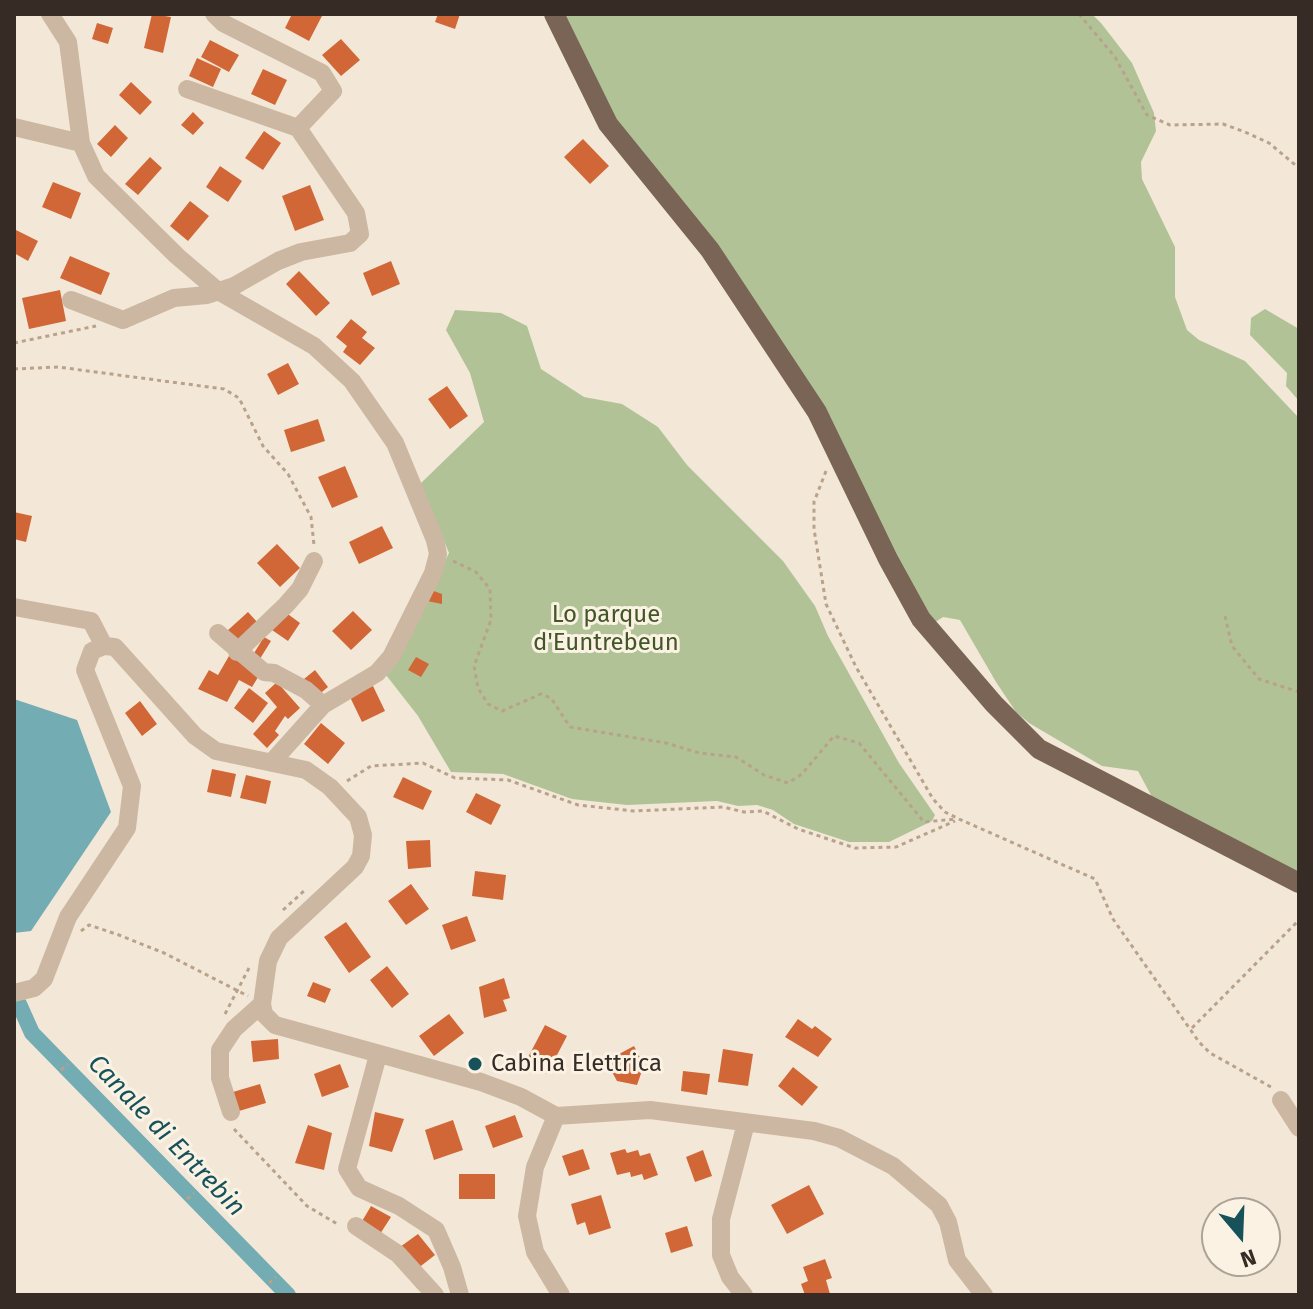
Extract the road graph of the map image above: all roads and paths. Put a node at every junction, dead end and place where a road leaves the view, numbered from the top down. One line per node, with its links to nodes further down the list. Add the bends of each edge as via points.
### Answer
1 (50, 14): 8 (street, via 68,42)
2 (214, 14): 7 (street, via 322,73 333,91)
3 (554, 14): 15 (main road, via 608,124 710,250 778,351)
4 (1079, 14): 9 (path, via 1115,57 1147,115 1170,125 1223,124 1269,143)
5 (187, 89): 7 (street)
6 (14, 127): 8 (street)
7 (298, 128): 10 (street, via 356,213 360,234 350,243 301,252)
8 (81, 143): 10 (street, via 88,163 111,194)
9 (1299, 168)
10 (218, 291): 12 (street, via 174,298); 16 (street, via 314,346 352,381 395,443)
11 (71, 300): 12 (street)
12 (123, 320): 13 (path)
13 (14, 343)
14 (14, 369): 17 (path, via 58,367 224,389 239,398 263,446 311,517)
15 (835, 450): 27 (path, via 814,502 826,604 856,667 933,799); 28 (main road, via 921,619 1039,749)
16 (438, 554): 24 (street, via 391,657 377,673); 27 (path, via 476,572 490,589 491,620 474,666 488,704 502,711 541,694 551,698 570,727 736,757 788,783 834,736 859,743 924,822)
17 (314, 561): 22 (street, via 286,605)
18 (14, 607): 21 (street, via 91,621)
19 (1225, 616): 23 (path, via 1232,646 1259,679)
20 (218, 633): 22 (street)
21 (104, 646): 25 (street, via 115,647 216,751); 35 (street, via 92,651 85,670 132,786 131,815 68,917 44,979)
22 (237, 652): 24 (street)
23 (1299, 692)
24 (323, 705): 25 (street)
25 (272, 762): 26 (street, via 306,770)
26 (330, 787): 27 (path, via 371,766 423,763 455,778 508,780 578,805 634,811 763,811 855,848 896,847); 36 (street, via 358,817 361,856 331,893 279,938 268,961)
27 (959, 819): 38 (path, via 1095,879 1113,919)
28 (1299, 883)
29 (305, 890): 30 (path)
30 (282, 911)
31 (1299, 920): 38 (path)
32 (77, 934): 34 (path, via 89,925 119,935)
33 (251, 963): 34 (path)
34 (238, 991): 36 (path); 37 (path)
35 (14, 993)
36 (262, 1004): 39 (street, via 275,1025); 44 (street, via 220,1050 220,1078)
37 (221, 1019)
38 (1192, 1028): 42 (path, via 1210,1053 1253,1075)
39 (378, 1055): 43 (street, via 481,1082); 53 (street, via 347,1169 359,1188 436,1230)
40 (68, 1064): 41 (path)
41 (61, 1070)
42 (1281, 1100): 46 (street)
43 (556, 1116): 45 (street, via 650,1110); 54 (street, via 535,1167 527,1216 535,1252)
44 (231, 1119): 49 (path, via 307,1206)
45 (746, 1123): 55 (street, via 721,1219 721,1255); 56 (street, via 839,1138 893,1166 939,1205 957,1260)
46 (1299, 1128)
47 (194, 1193): 48 (path)
48 (187, 1199)
49 (348, 1226): 52 (street, via 398,1254)
50 (276, 1277): 51 (path)
51 (269, 1283)
52 (435, 1295)
53 (460, 1295)
54 (561, 1295)
55 (744, 1295)
56 (984, 1295)

